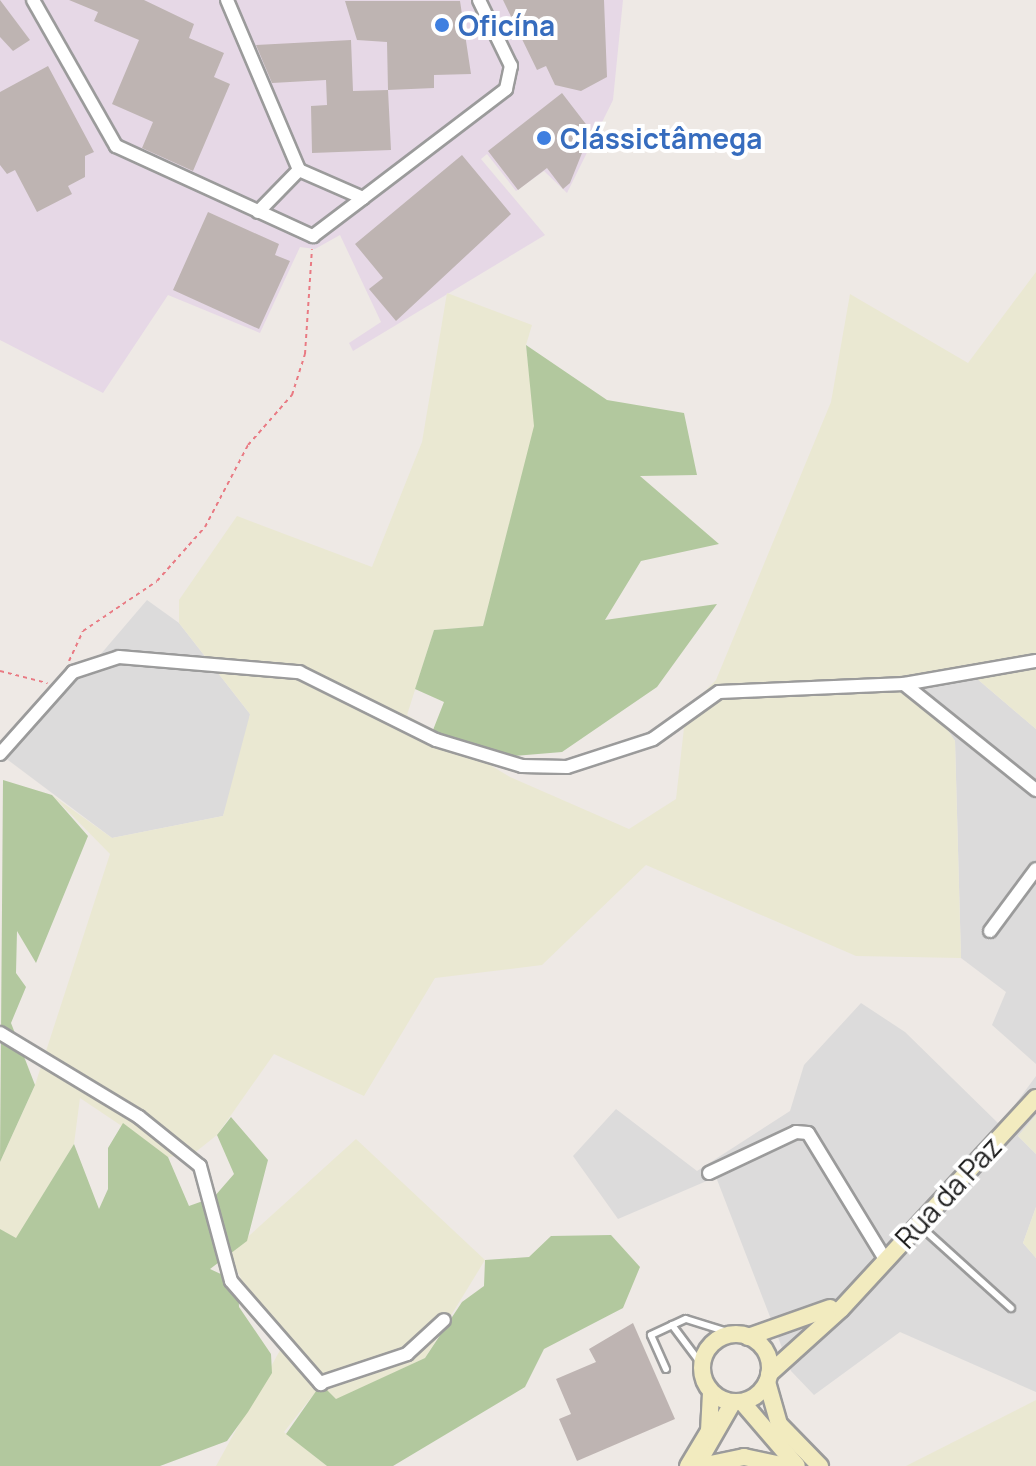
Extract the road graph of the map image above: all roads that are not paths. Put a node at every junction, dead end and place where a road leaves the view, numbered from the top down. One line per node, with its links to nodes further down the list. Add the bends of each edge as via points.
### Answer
1 (33, 0): 6 (street, via 116,146)
2 (227, 0): 4 (street)
3 (479, 0): 5 (street, via 511,66 506,89)
4 (299, 170): 5 (street); 6 (street)
5 (363, 198): 6 (street, via 313,236)
6 (258, 212)
7 (1036, 661): 8 (street)
8 (904, 684): 9 (street, via 719,692 653,739 567,767 522,766 436,740 299,672 119,657 94,662 57,685); 10 (street)
9 (0, 754)
10 (1036, 790)
11 (1036, 869): 12 (street)
12 (990, 931)
13 (0, 1033): 20 (street, via 139,1117 200,1166 231,1281 320,1384 407,1354)
14 (1036, 1098): 16 (main road, Rua da Paz)
15 (709, 1173): 17 (street, via 796,1132 808,1133)
16 (918, 1225): 17 (main road, Rua da Paz); 19 (lane)
17 (885, 1259): 18 (main road, Rua da Paz)
18 (860, 1286): 22 (main road, via 809,1320); 25 (main road)
19 (1011, 1308)
20 (444, 1320)
21 (672, 1325): 22 (lane, via 686,1319); 23 (lane); 24 (lane, via 651,1335)
22 (741, 1336): 23 (main road, via 716,1341); 25 (main road, via 766,1352)
23 (702, 1365): 26 (main road)
24 (666, 1369)
25 (768, 1378): 27 (main road); 32 (main road, via 779,1424)
26 (711, 1392): 27 (main road); 28 (main road, via 709,1431)
27 (738, 1402): 28 (main road, via 718,1437); 31 (main road)
28 (690, 1466)
29 (701, 1466): 30 (main road, via 744,1457)
30 (786, 1466)
31 (797, 1466)
32 (820, 1466)

